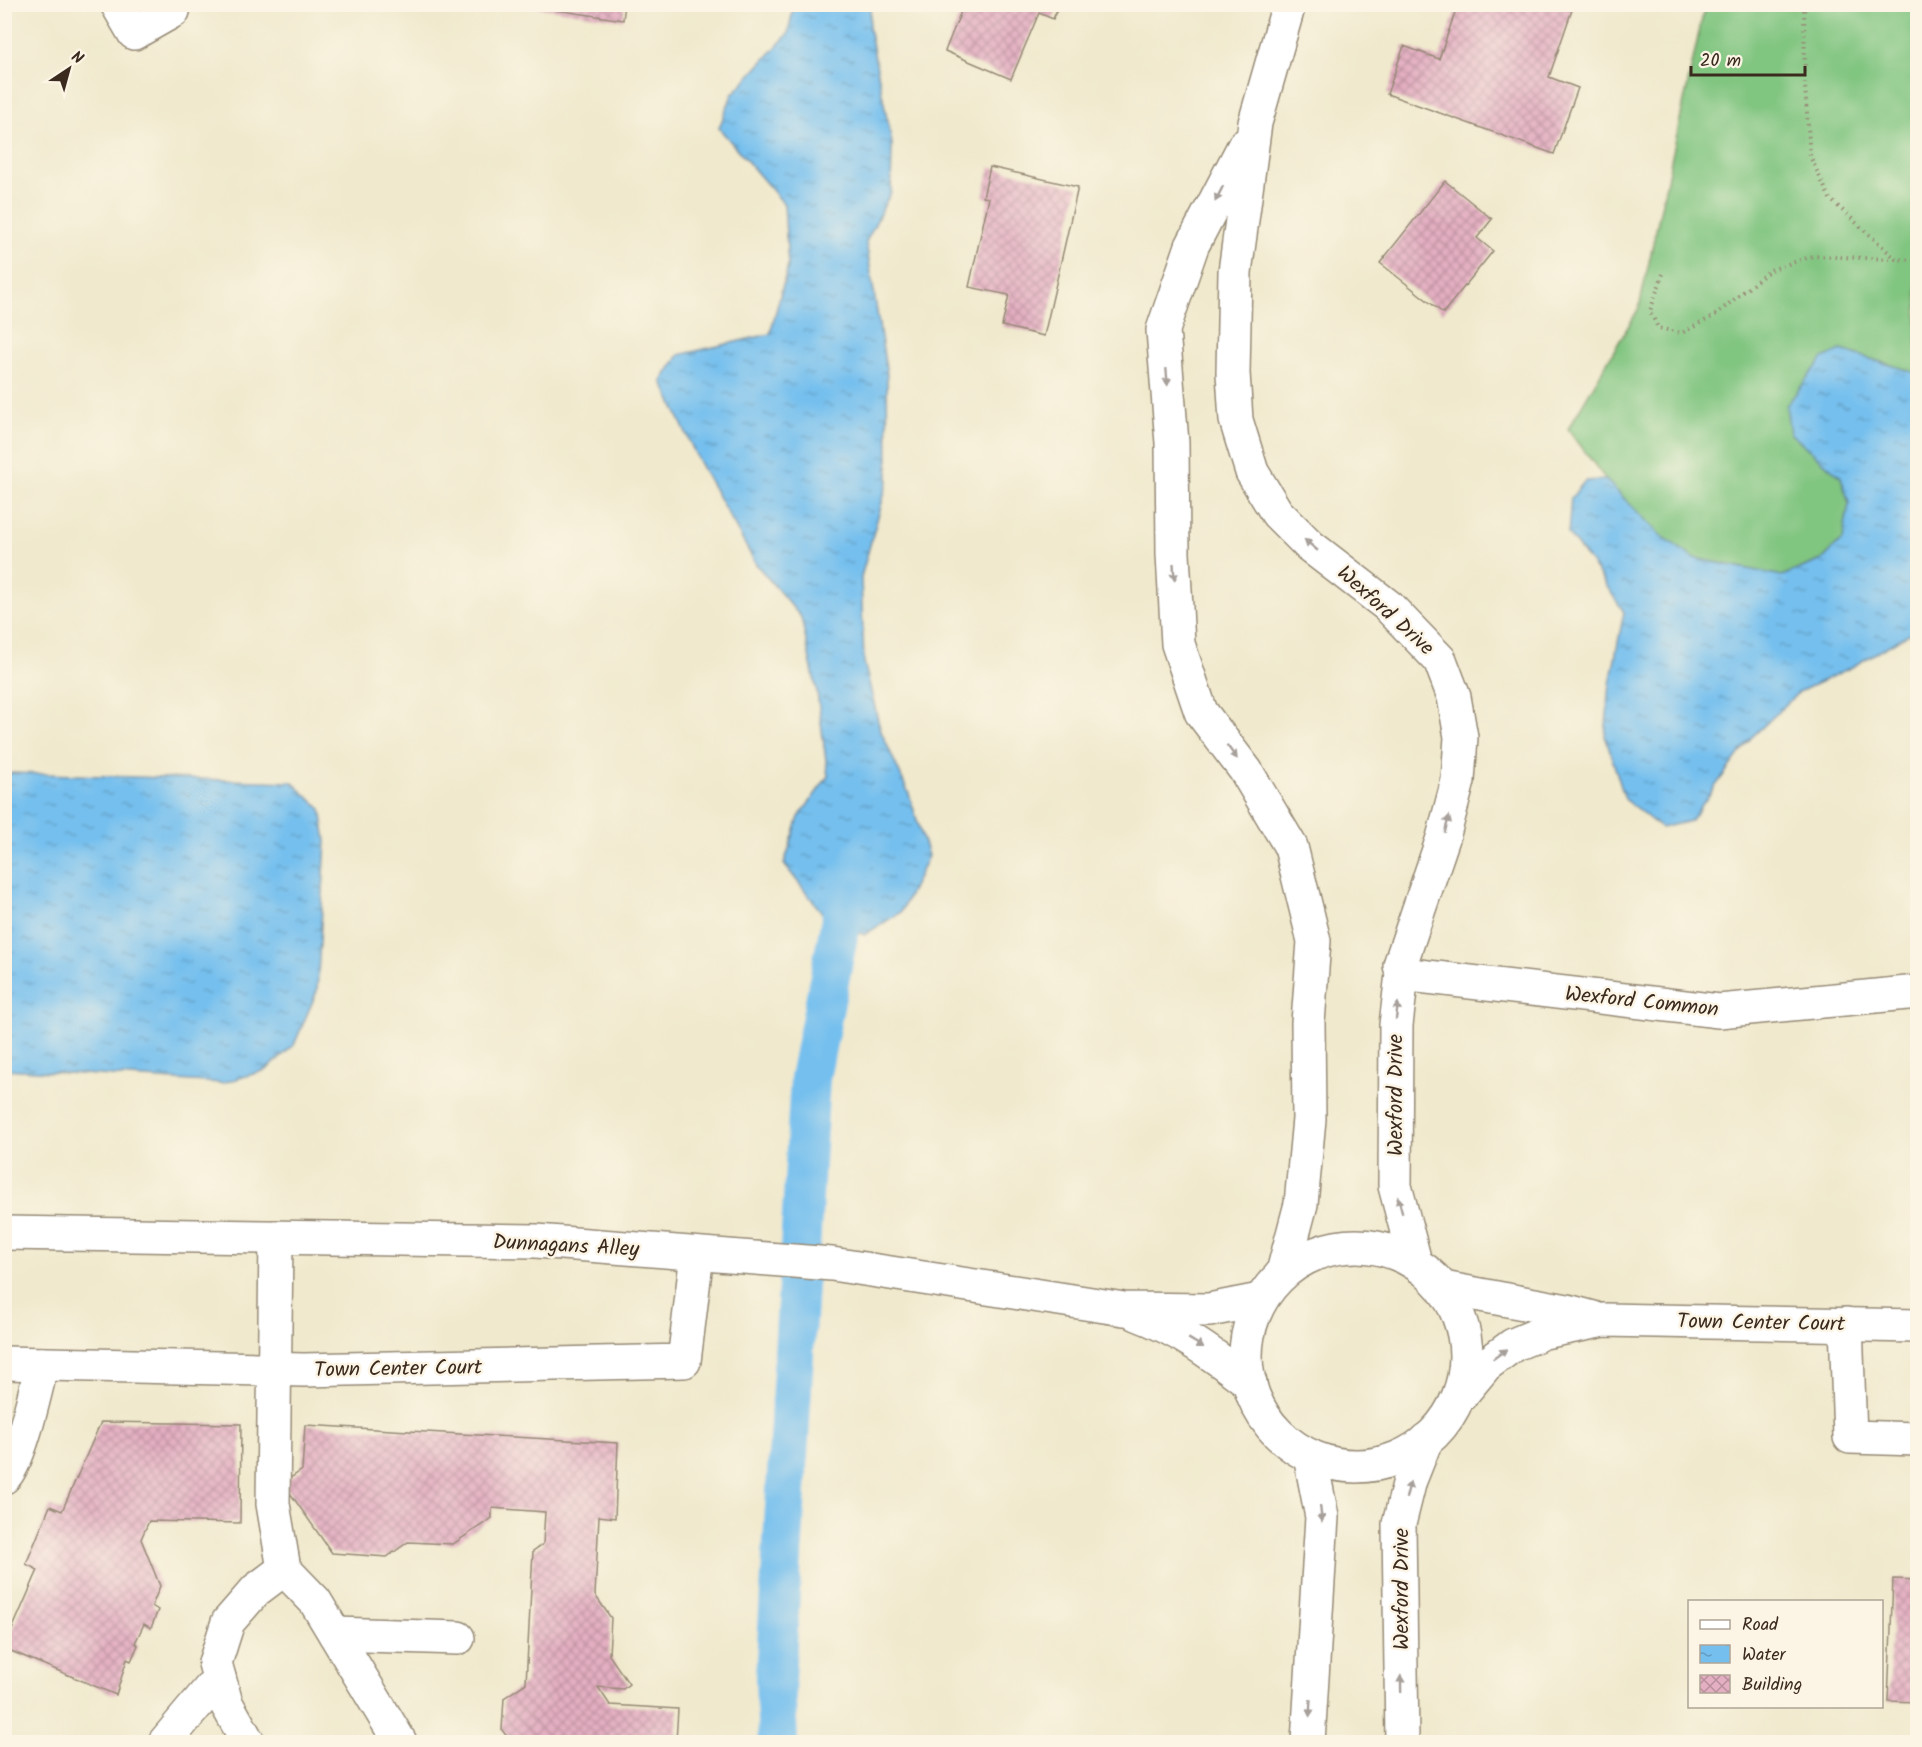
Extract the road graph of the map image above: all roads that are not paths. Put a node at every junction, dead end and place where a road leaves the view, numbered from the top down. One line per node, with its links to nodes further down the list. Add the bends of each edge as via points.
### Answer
1 (117, 4): 2 (street, via 134,33 173,11)
2 (175, 4)
3 (1289, 4): 4 (street, Wexford Drive)
4 (1255, 123): 5 (street, Wexford Drive, one-way to 4, via 1400,965 1458,782 1461,737 1454,697 1440,660 1388,606 1311,546 1277,513 1252,472 1236,420 1233,373 1234,272); 11 (street, Wexford Drive, one-way to 11, via 1192,246 1162,330 1172,443 1178,644 1201,712 1246,771 1291,847 1314,941 1308,1023 1309,1119 1301,1204)
5 (1402, 974): 6 (street, Wexford Common, via 1719,1011); 10 (street, Wexford Drive, one-way to 5, via 1395,1186 1396,1025)
6 (1917, 992)
7 (4, 1233): 8 (street, Dunnagans Alley)
8 (276, 1237): 9 (street, Dunnagans Alley, via 536,1241); 20 (street)
9 (697, 1254): 14 (street, Dunnagans Alley, via 832,1264); 20 (street, Town Center Court, via 684,1361)
10 (1415, 1262): 11 (street, Wexford Drive, via 1382,1248 1347,1246 1314,1253); 12 (street, Wexford Drive)
11 (1284, 1272): 13 (street, Wexford Drive)
12 (1443, 1288): 15 (street); 22 (street, Wexford Drive, via 1462,1321 1467,1359)
13 (1260, 1300): 14 (street, via 1209,1310); 21 (street, Wexford Drive, via 1247,1334 1246,1371)
14 (1124, 1309): 21 (street, one-way to 21, via 1162,1323 1202,1346)
15 (1604, 1320): 16 (street, Town Center Court); 22 (street, one-way to 15, via 1486,1365 1513,1345 1544,1332)
16 (1846, 1324): 17 (street, Town Center Court); 23 (street, via 1850,1437)
17 (1917, 1326)
18 (4, 1363): 19 (street, Town Center Court)
19 (42, 1364): 20 (street, Town Center Court); 26 (street, via 18,1450)
20 (274, 1369): 27 (street, via 273,1504)
21 (1250, 1383): 25 (street, Wexford Drive, via 1257,1406 1280,1436)
22 (1460, 1396): 24 (street, Wexford Drive, via 1440,1429)
23 (1917, 1439)
24 (1426, 1440): 25 (street, Wexford Drive, via 1411,1453 1378,1464 1343,1466); 35 (street, Wexford Drive, one-way to 24, via 1399,1524)
25 (1310, 1456): 34 (street, one-way to 34, via 1322,1517)
26 (4, 1477)
27 (284, 1569): 28 (street, via 315,1601); 30 (street, via 256,1590 228,1622 215,1664)
28 (335, 1634): 29 (street); 33 (street)
29 (458, 1638)
30 (219, 1678): 31 (street); 32 (street, via 226,1703)
31 (165, 1743)
32 (248, 1743)
33 (400, 1743)
34 (1308, 1743)
35 (1402, 1743)

